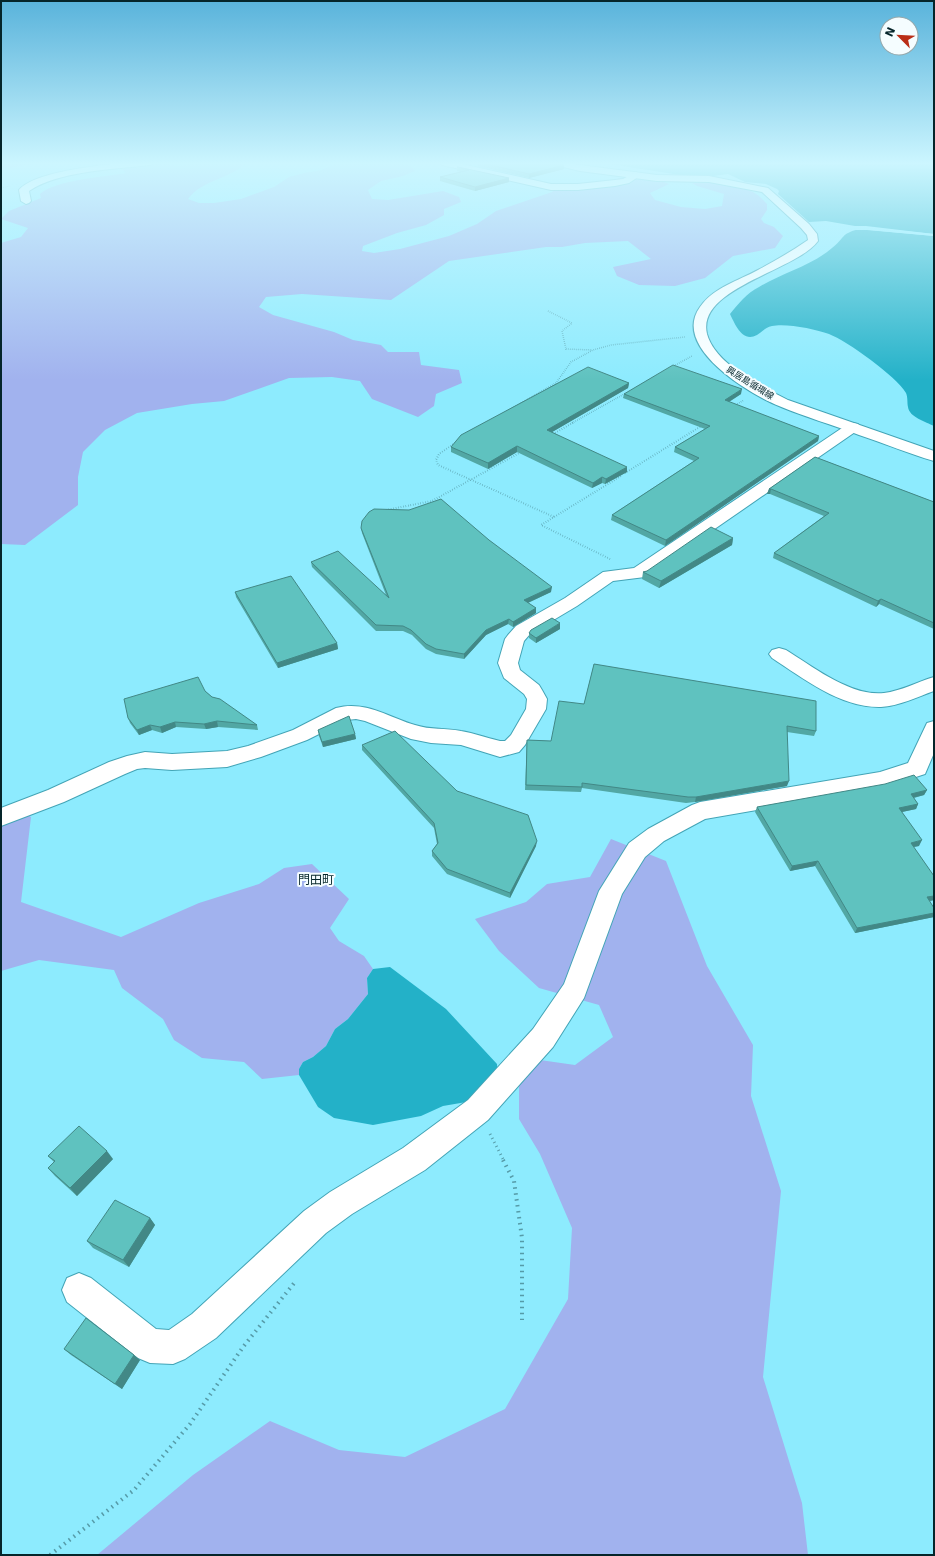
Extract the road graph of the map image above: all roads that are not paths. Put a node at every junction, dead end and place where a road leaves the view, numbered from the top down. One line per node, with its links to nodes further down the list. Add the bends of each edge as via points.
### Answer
1 (812, 235): 2 (street, 興居島循環線, via 813,241 801,250 737,284 713,300 702,315 701,337 710,353 726,369 759,391 783,403)
2 (853, 427): 3 (street, 興居島循環線); 7 (street, via 639,573 604,578 571,602 523,630 515,639 508,662 510,673 532,690 537,699 536,709 518,740 511,747 500,749 461,738 411,732 370,715 343,713 300,735 227,759 135,762)
3 (934, 456)
4 (779, 654): 5 (street, via 825,683 861,698 882,700)
5 (934, 684)
6 (934, 728): 8 (street, via 917,768 882,780 700,812 656,834 637,850 611,890 575,990 543,1038 478,1110 414,1159 341,1203 315,1222 204,1326 173,1347 150,1346)
7 (1, 817)
8 (79, 1290)

